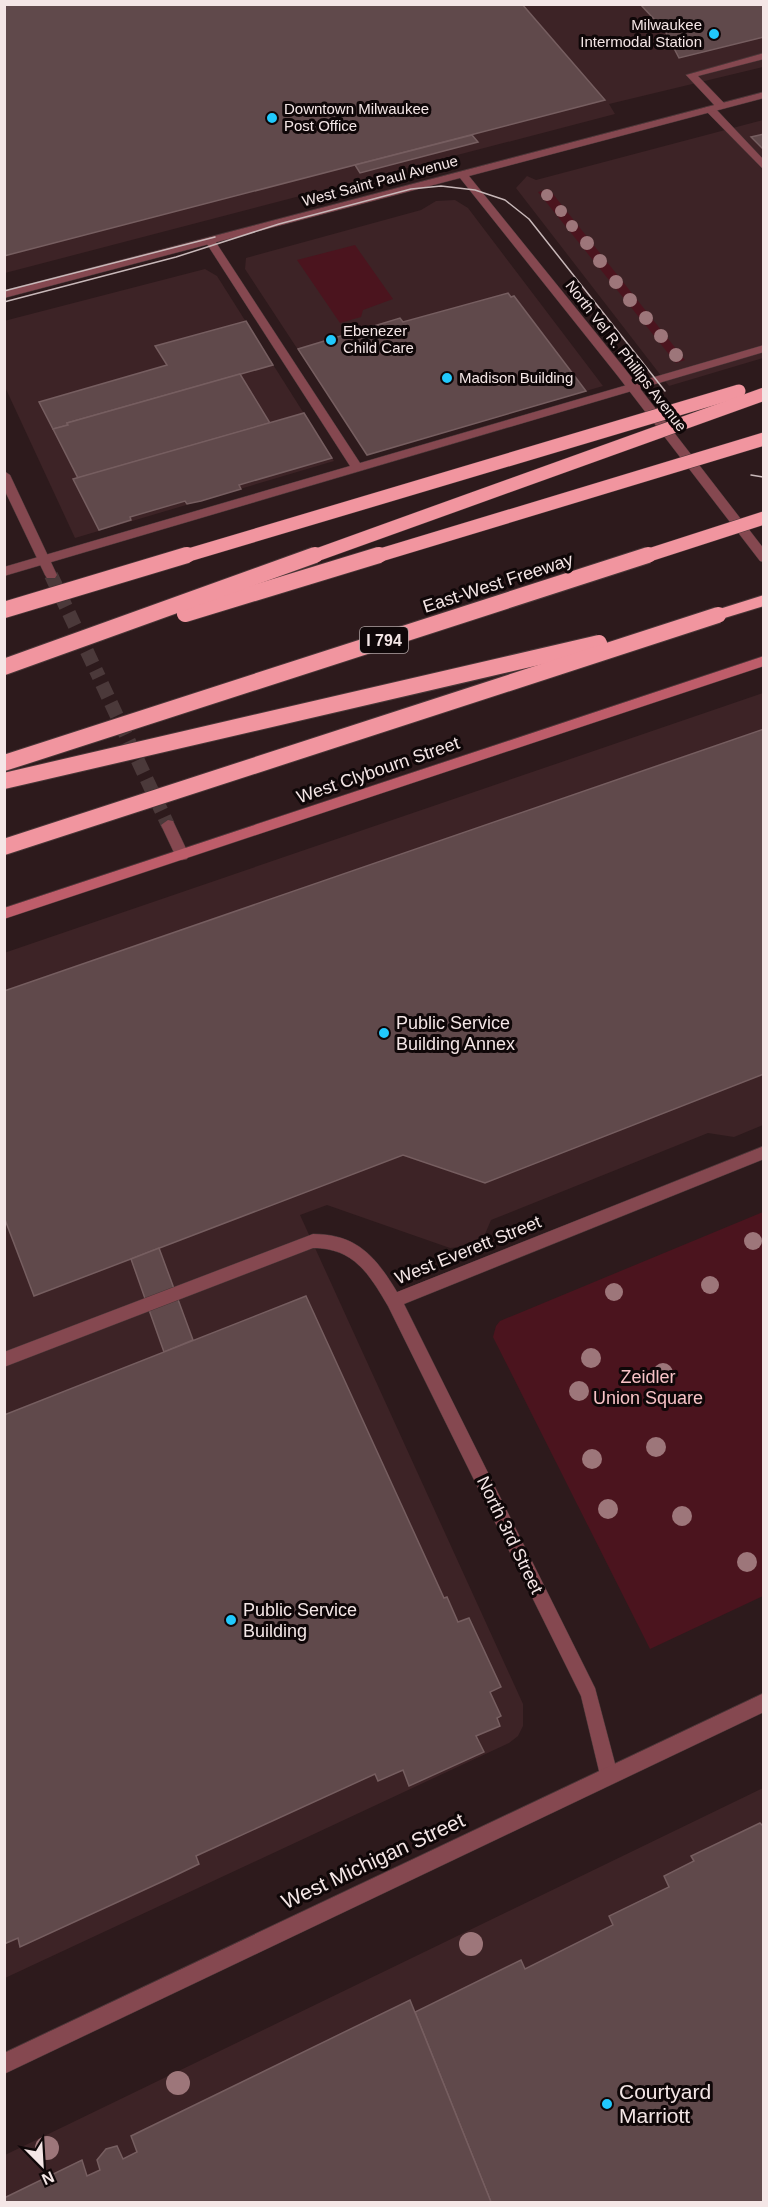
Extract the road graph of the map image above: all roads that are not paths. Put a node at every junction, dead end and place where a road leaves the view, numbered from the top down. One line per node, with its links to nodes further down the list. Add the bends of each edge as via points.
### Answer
1 (764, 56): 3 (street, via 691,75)
2 (764, 95): 3 (street, West Saint Paul Avenue)
3 (716, 108): 4 (street); 5 (street, West Saint Paul Avenue)
4 (764, 167)
5 (462, 174): 6 (street, West Saint Paul Avenue); 10 (street, North Vel R. Phillips Avenue)
6 (210, 241): 7 (street, West Saint Paul Avenue); 13 (street)
7 (4, 295)
8 (764, 348): 10 (street)
9 (764, 383): 21 (highway, bridge)
10 (633, 387): 13 (street); 16 (street, North Vel R. Phillips Avenue)
11 (764, 394): 24 (highway, bridge)
12 (764, 439): 24 (highway, bridge)
13 (357, 468): 17 (street)
14 (4, 475): 17 (street)
15 (764, 518): 25 (highway, East-West Freeway / I 794, bridge)
16 (764, 558)
17 (44, 561): 18 (street); 19 (street)
18 (4, 572)
19 (51, 575)
20 (764, 600): 22 (highway)
21 (4, 610)
22 (718, 615): 26 (highway, bridge); 28 (highway, bridge)
23 (764, 661): 29 (main road, West Clybourn Street)
24 (4, 668)
25 (4, 763)
26 (4, 781)
27 (168, 825): 29 (street)
28 (4, 847)
29 (182, 855): 30 (main road, West Clybourn Street)
30 (4, 914)
31 (764, 1152): 32 (street, West Everett Street)
32 (394, 1301): 33 (street, West Everett Street, via 361,1257 339,1243 313,1241); 35 (street, North 3rd Street, via 589,1694)
33 (4, 1360)
34 (764, 1702): 35 (street, West Michigan Street)
35 (609, 1775): 36 (street, West Michigan Street)
36 (4, 2064)

